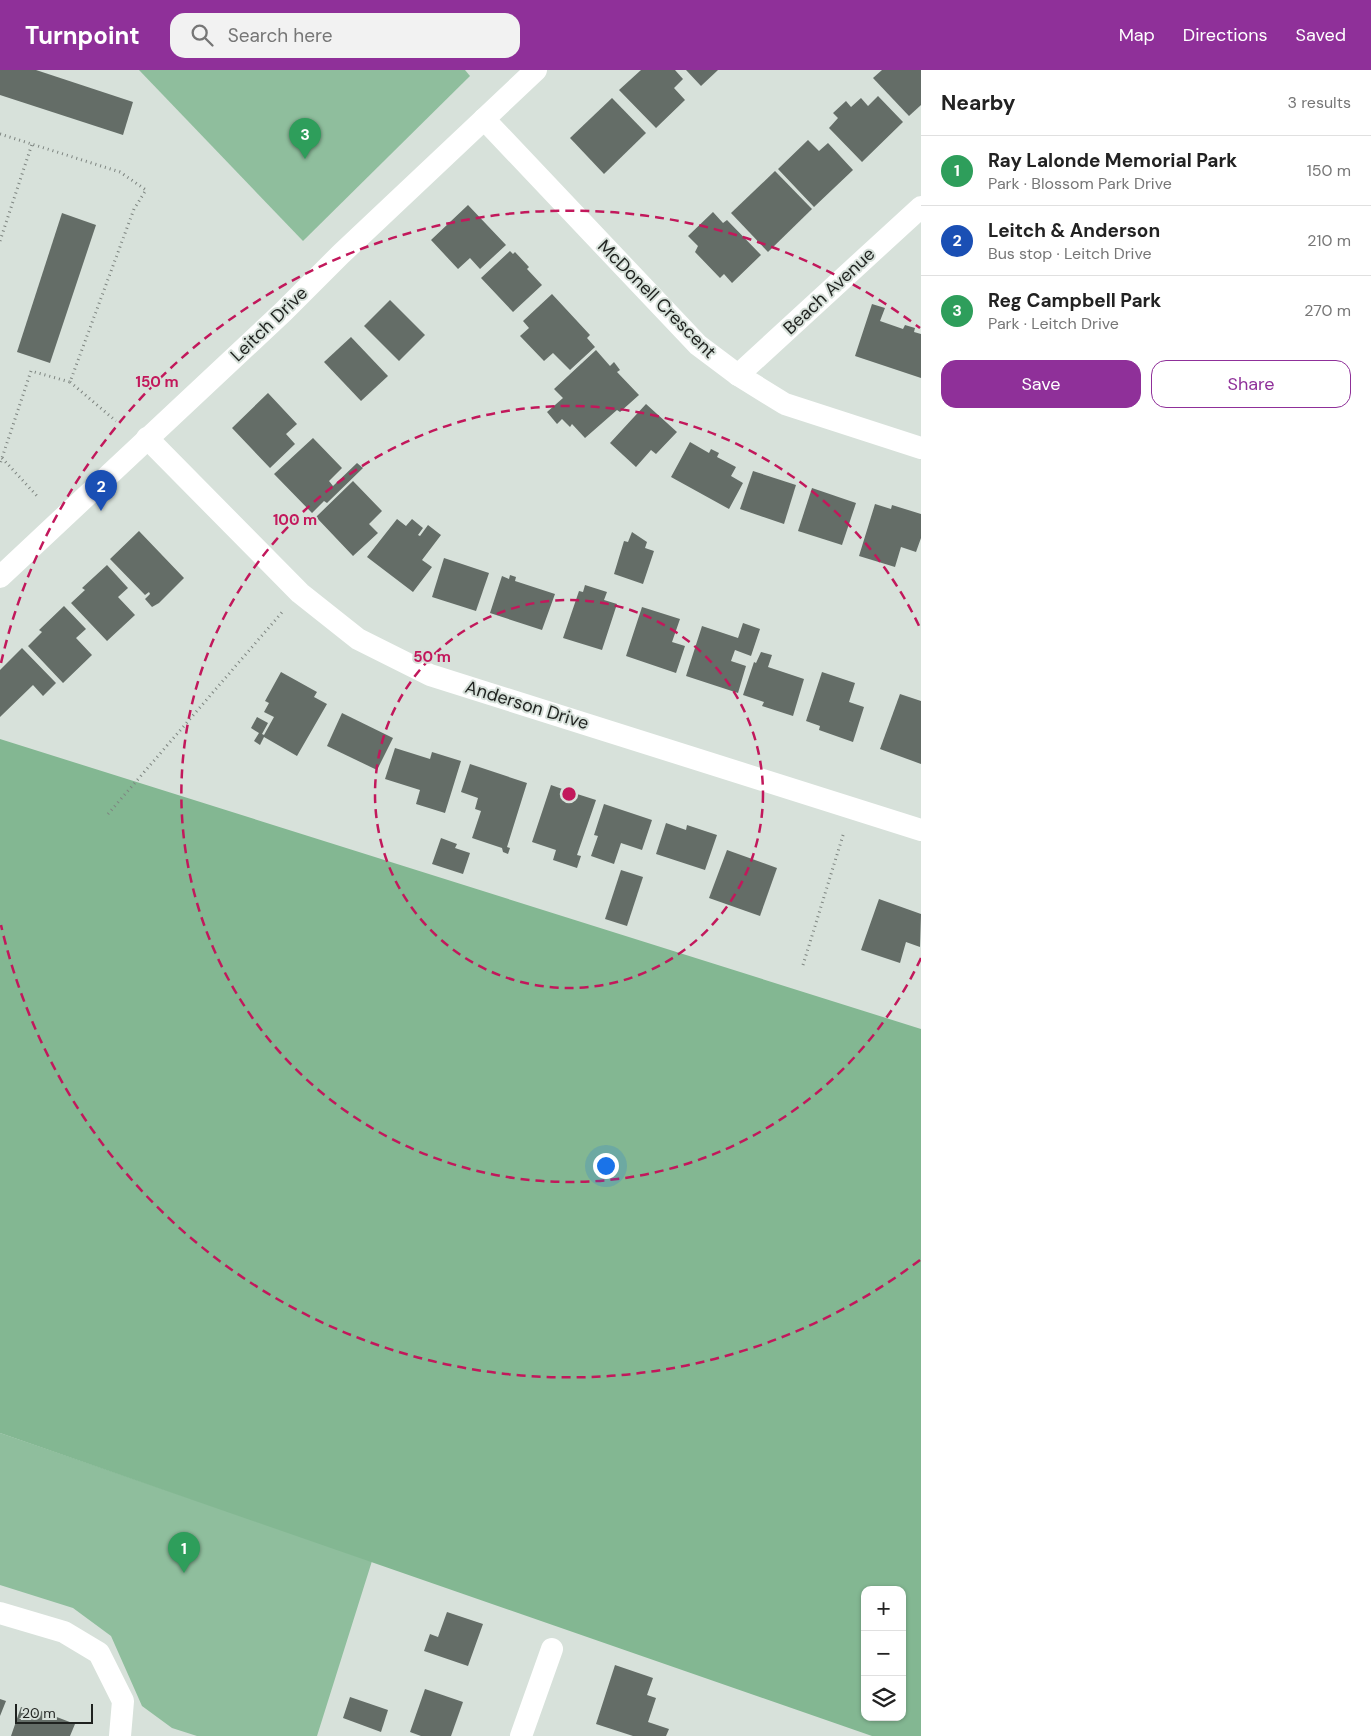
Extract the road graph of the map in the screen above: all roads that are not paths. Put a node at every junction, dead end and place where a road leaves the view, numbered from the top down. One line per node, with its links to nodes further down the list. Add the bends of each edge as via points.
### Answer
1 (536, 70): 2 (street, Leitch Drive)
2 (484, 119): 4 (street, McDonell Crescent, via 698,345); 5 (street, Leitch Drive)
3 (921, 207): 4 (street, Beach Avenue)
4 (738, 375): 6 (street, McDonell Crescent, via 785,404)
5 (147, 438): 7 (street, Leitch Drive); 8 (street, Anderson Drive, via 300,593 358,639 430,675)
6 (921, 448)
7 (0, 577)
8 (921, 830)
9 (0, 1613): 11 (street, via 64,1632 100,1653 123,1701)
10 (552, 1649): 12 (street)
11 (120, 1736)
12 (521, 1736)

